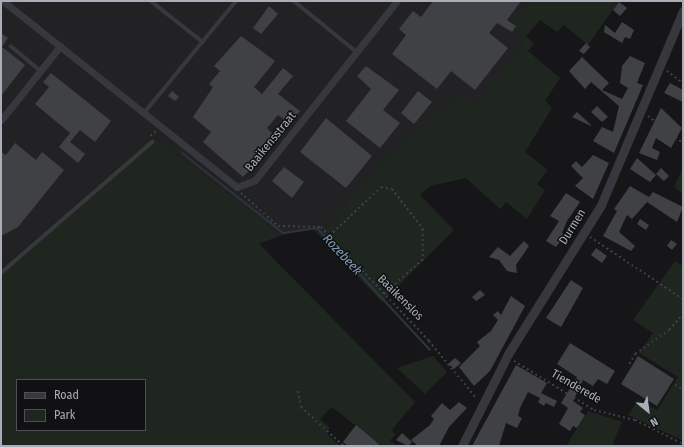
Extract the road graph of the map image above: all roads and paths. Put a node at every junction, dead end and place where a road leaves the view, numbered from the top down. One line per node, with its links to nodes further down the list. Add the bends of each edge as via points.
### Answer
1 (3, 1): 9 (street)
2 (151, 1): 7 (lane)
3 (236, 1): 7 (lane)
4 (294, 1): 10 (lane)
5 (397, 1): 10 (street, Baaikensstraat)
6 (683, 11): 11 (street, Durmen)
7 (202, 42): 15 (lane)
8 (10, 46): 12 (lane)
9 (60, 46): 12 (street); 15 (street)
10 (357, 52): 19 (street, Baaikensstraat, via 255,180)
11 (661, 67): 13 (path); 14 (street, Durmen)
12 (41, 70): 16 (street)
13 (683, 83)
14 (642, 111): 18 (path); 20 (street, Durmen, via 601,205)
15 (144, 114): 19 (street)
16 (1, 120)
17 (152, 142): 22 (lane)
18 (683, 143)
19 (238, 187): 21 (path, Baaikenslos, via 278,226 315,224)
20 (583, 233): 24 (path); 26 (street, Durmen)
21 (329, 236): 23 (path, Baaikenslos); 23 (path, via 381,187 392,188 423,229 423,260)
22 (1, 273)
23 (383, 295): 31 (path, Baaikenslos, via 429,341 478,402)
24 (683, 299)
25 (683, 314): 27 (path, via 669,330 635,354)
26 (507, 357): 32 (path, Tienderede, via 594,410 635,420); 34 (street, Durmen)
27 (629, 364)
28 (675, 385): 29 (path)
29 (683, 389)
30 (298, 391): 33 (path, via 301,407)
31 (482, 394)
32 (683, 444)
33 (344, 446)
34 (462, 446)

